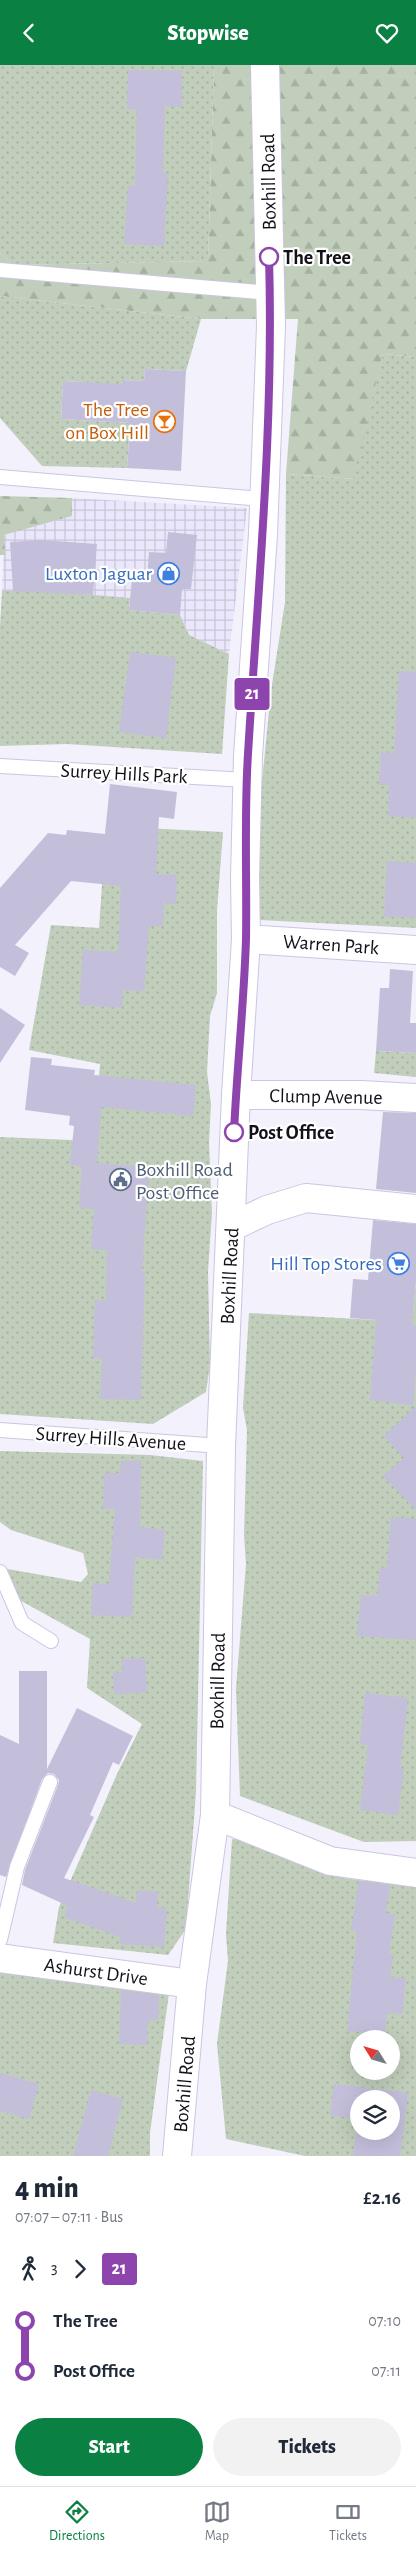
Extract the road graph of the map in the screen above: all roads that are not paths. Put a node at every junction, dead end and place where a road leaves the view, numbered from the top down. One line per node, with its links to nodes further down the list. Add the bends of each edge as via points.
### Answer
1 (265, 65): 3 (street, Boxhill Road)
2 (0, 270): 3 (lane)
3 (270, 293): 5 (street, Boxhill Road)
4 (0, 477): 5 (lane)
5 (263, 499): 7 (street, Boxhill Road)
6 (0, 766): 7 (lane, Surrey Hills Park)
7 (247, 780): 8 (street, Boxhill Road)
8 (246, 939): 9 (street, Warren Park); 10 (street, Boxhill Road)
9 (416, 950)
10 (236, 1095): 11 (street, Clump Avenue); 13 (street, Boxhill Road)
11 (416, 1098)
12 (416, 1209): 13 (street, via 306,1198 267,1210)
13 (232, 1227): 15 (street, Boxhill Road)
14 (0, 1430): 15 (lane, Surrey Hills Avenue)
15 (221, 1446): 19 (street, Boxhill Road)
16 (0, 1572): 17 (lane, via 22,1623)
17 (51, 1641)
18 (50, 1782): 21 (lane, via 17,1867)
19 (215, 1815): 20 (street, via 330,1861); 23 (street, Boxhill Road)
20 (416, 1873)
21 (0, 1940)
22 (0, 1958): 23 (street, Ashurst Drive)
23 (192, 1985): 24 (street, Boxhill Road)
24 (177, 2156)

